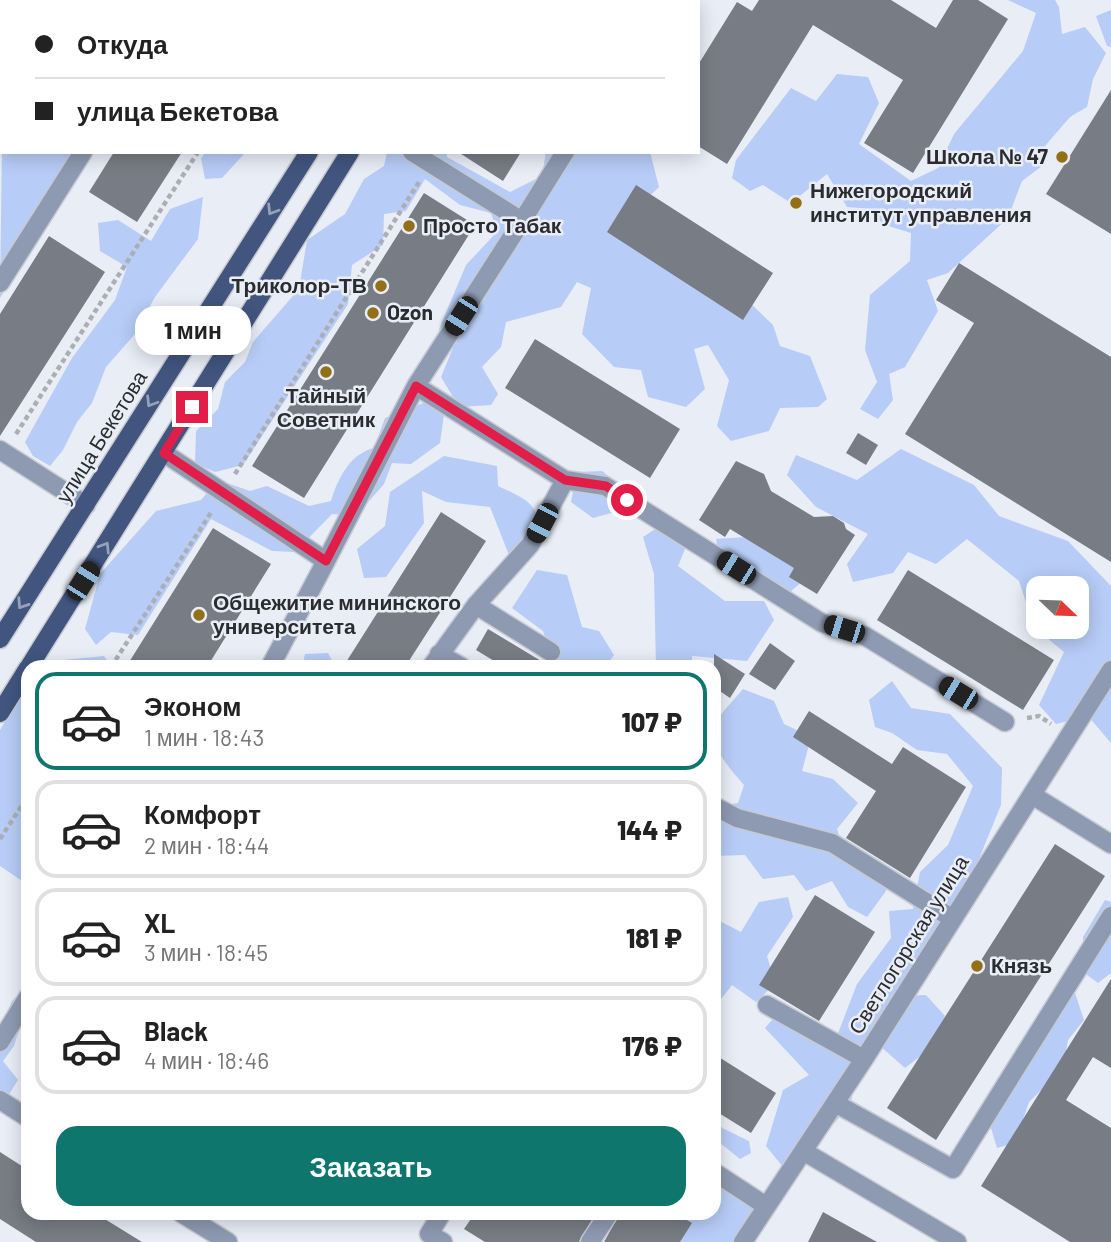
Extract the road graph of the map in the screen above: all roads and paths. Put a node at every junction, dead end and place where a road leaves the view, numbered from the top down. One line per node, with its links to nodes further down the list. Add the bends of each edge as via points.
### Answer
1 (82, 154): 9 (street)
2 (197, 154): 11 (path)
3 (308, 154): 15 (main road, улица Бекетова, one-way to 15)
4 (349, 154): 12 (main road)
5 (415, 154): 7 (street)
6 (564, 154): 8 (street)
7 (431, 164): 8 (street); 14 (path)
8 (522, 221): 10 (street)
9 (0, 283)
10 (416, 386): 13 (street); 16 (street)
11 (2, 452): 15 (street)
12 (164, 453): 14 (street); 20 (main road, one-way to 12)
13 (565, 480): 17 (street, via 530,545); 27 (street, via 606,486 822,622 864,636)
14 (223, 492): 16 (street); 21 (path)
15 (86, 505): 18 (main road, улица Бекетова, one-way to 18)
16 (326, 561): 22 (street)
17 (477, 605): 19 (street); 23 (street)
18 (0, 639)
19 (551, 652)
20 (34, 660)
21 (115, 660)
22 (274, 660)
23 (435, 660)
24 (1111, 670): 28 (street, Светлогорская улица)
25 (21, 680): 26 (main road)
26 (0, 713)
27 (1005, 722): 28 (path, via 1039,716)
28 (1069, 736): 29 (street, Светлогорская улица)
29 (1032, 795): 33 (street); 35 (street, Светлогорская улица)
30 (21, 807): 32 (path)
31 (721, 810): 35 (street, via 832,843)
32 (0, 839)
33 (1111, 844)
34 (1111, 916): 41 (street, via 953,1169)
35 (953, 919): 39 (street, Светлогорская улица)
36 (767, 1004): 39 (street)
37 (21, 1008): 38 (street)
38 (0, 1042)
39 (864, 1059): 41 (street, Светлогорская улица)
40 (0, 1100): 42 (street)
41 (835, 1102): 43 (street, Светлогорская улица)
42 (21, 1114)
43 (803, 1151): 45 (street, Светлогорская улица); 53 (street)
44 (721, 1177): 45 (street)
45 (766, 1206): 52 (street, Светлогорская улица)
46 (192, 1220): 49 (street)
47 (438, 1220): 50 (street, via 429,1234)
48 (604, 1220): 51 (street)
49 (228, 1242)
50 (443, 1242)
51 (590, 1242)
52 (743, 1242)
53 (957, 1242)

